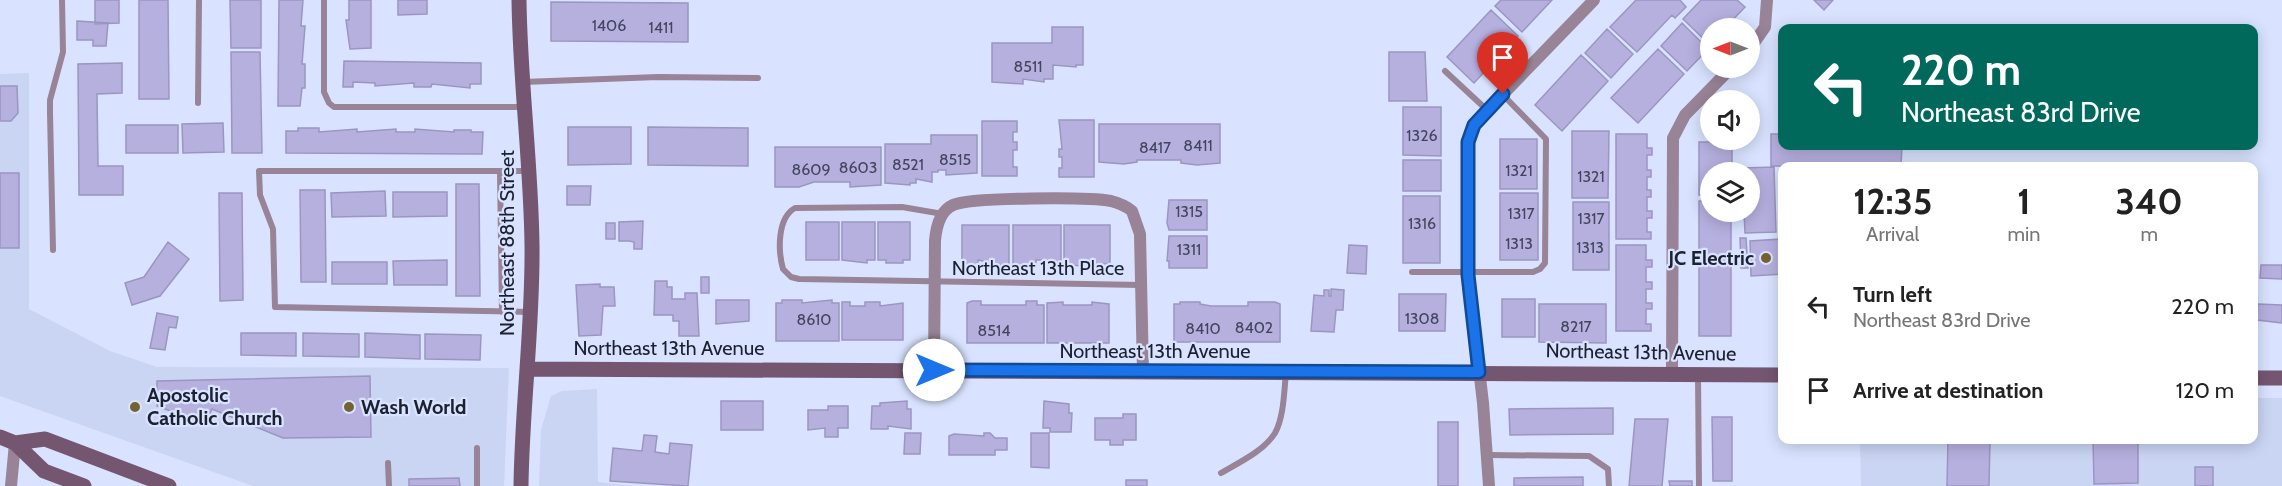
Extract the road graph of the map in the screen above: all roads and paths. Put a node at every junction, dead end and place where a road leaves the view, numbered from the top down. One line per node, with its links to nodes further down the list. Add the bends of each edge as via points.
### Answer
1 (62, 0): 19 (lane, via 63,52 50,100)
2 (199, 0): 13 (lane)
3 (324, 0): 14 (lane, via 324,92 334,107)
4 (519, 0): 11 (street, Northeast 88th Street)
5 (1594, 0): 12 (street)
6 (1767, 0): 7 (street, via 1765,27)
7 (1760, 34)
8 (1445, 70): 15 (lane)
9 (758, 78): 11 (lane)
10 (1721, 78): 31 (street, via 1685,115 1673,138)
11 (522, 82): 14 (street, Northeast 88th Street)
12 (1503, 94): 15 (street); 21 (lane, via 1546,139 1546,257 1540,269 1533,272)
13 (198, 103)
14 (525, 107): 17 (street, Northeast 88th Street)
15 (1487, 111): 21 (street, via 1474,125 1468,142)
16 (500, 171): 17 (lane); 24 (lane); 24 (lane, via 259,171 260,195 273,229 275,307)
17 (530, 171): 25 (street, Northeast 88th Street)
18 (944, 214): 22 (street, via 935,233); 22 (lane, Northeast 13th Place, via 902,207 798,207 785,218 781,244 783,269 796,279); 23 (street, via 953,206 973,201 1110,201 1132,211 1140,234)
19 (52, 250)
20 (1412, 272): 21 (lane)
21 (1468, 272): 30 (street)
22 (934, 284): 23 (lane, Northeast 13th Place); 27 (street)
23 (1141, 285): 28 (street)
24 (502, 312): 25 (lane)
25 (532, 312): 26 (street, Northeast 88th Street)
26 (527, 369): 27 (street, Northeast 13th Avenue); 47 (street, Northeast 88th Street)
27 (934, 370): 28 (street, Northeast 13th Avenue)
28 (1143, 372): 29 (street, Northeast 13th Avenue)
29 (1286, 372): 30 (street, Northeast 13th Avenue); 41 (lane, via 1275,434)
30 (1479, 372): 31 (street, Northeast 13th Avenue); 39 (street)
31 (1672, 374): 32 (street, Northeast 13th Avenue)
32 (1698, 375): 33 (street, Northeast 13th Avenue); 50 (lane)
33 (1778, 375)
34 (2258, 378): 35 (street)
35 (2282, 378)
36 (0, 437): 37 (street)
37 (15, 443): 42 (street); 43 (street, via 44,471); 44 (street, via 45,439)
38 (477, 448): 46 (lane)
39 (1488, 454): 48 (street); 49 (lane, via 1589,456 1608,468)
40 (388, 463): 45 (lane)
41 (1221, 473)
42 (11, 486)
43 (84, 486)
44 (169, 486)
45 (389, 486)
46 (477, 486)
47 (520, 486)
48 (1489, 486)
49 (1609, 486)
50 (1699, 486)

